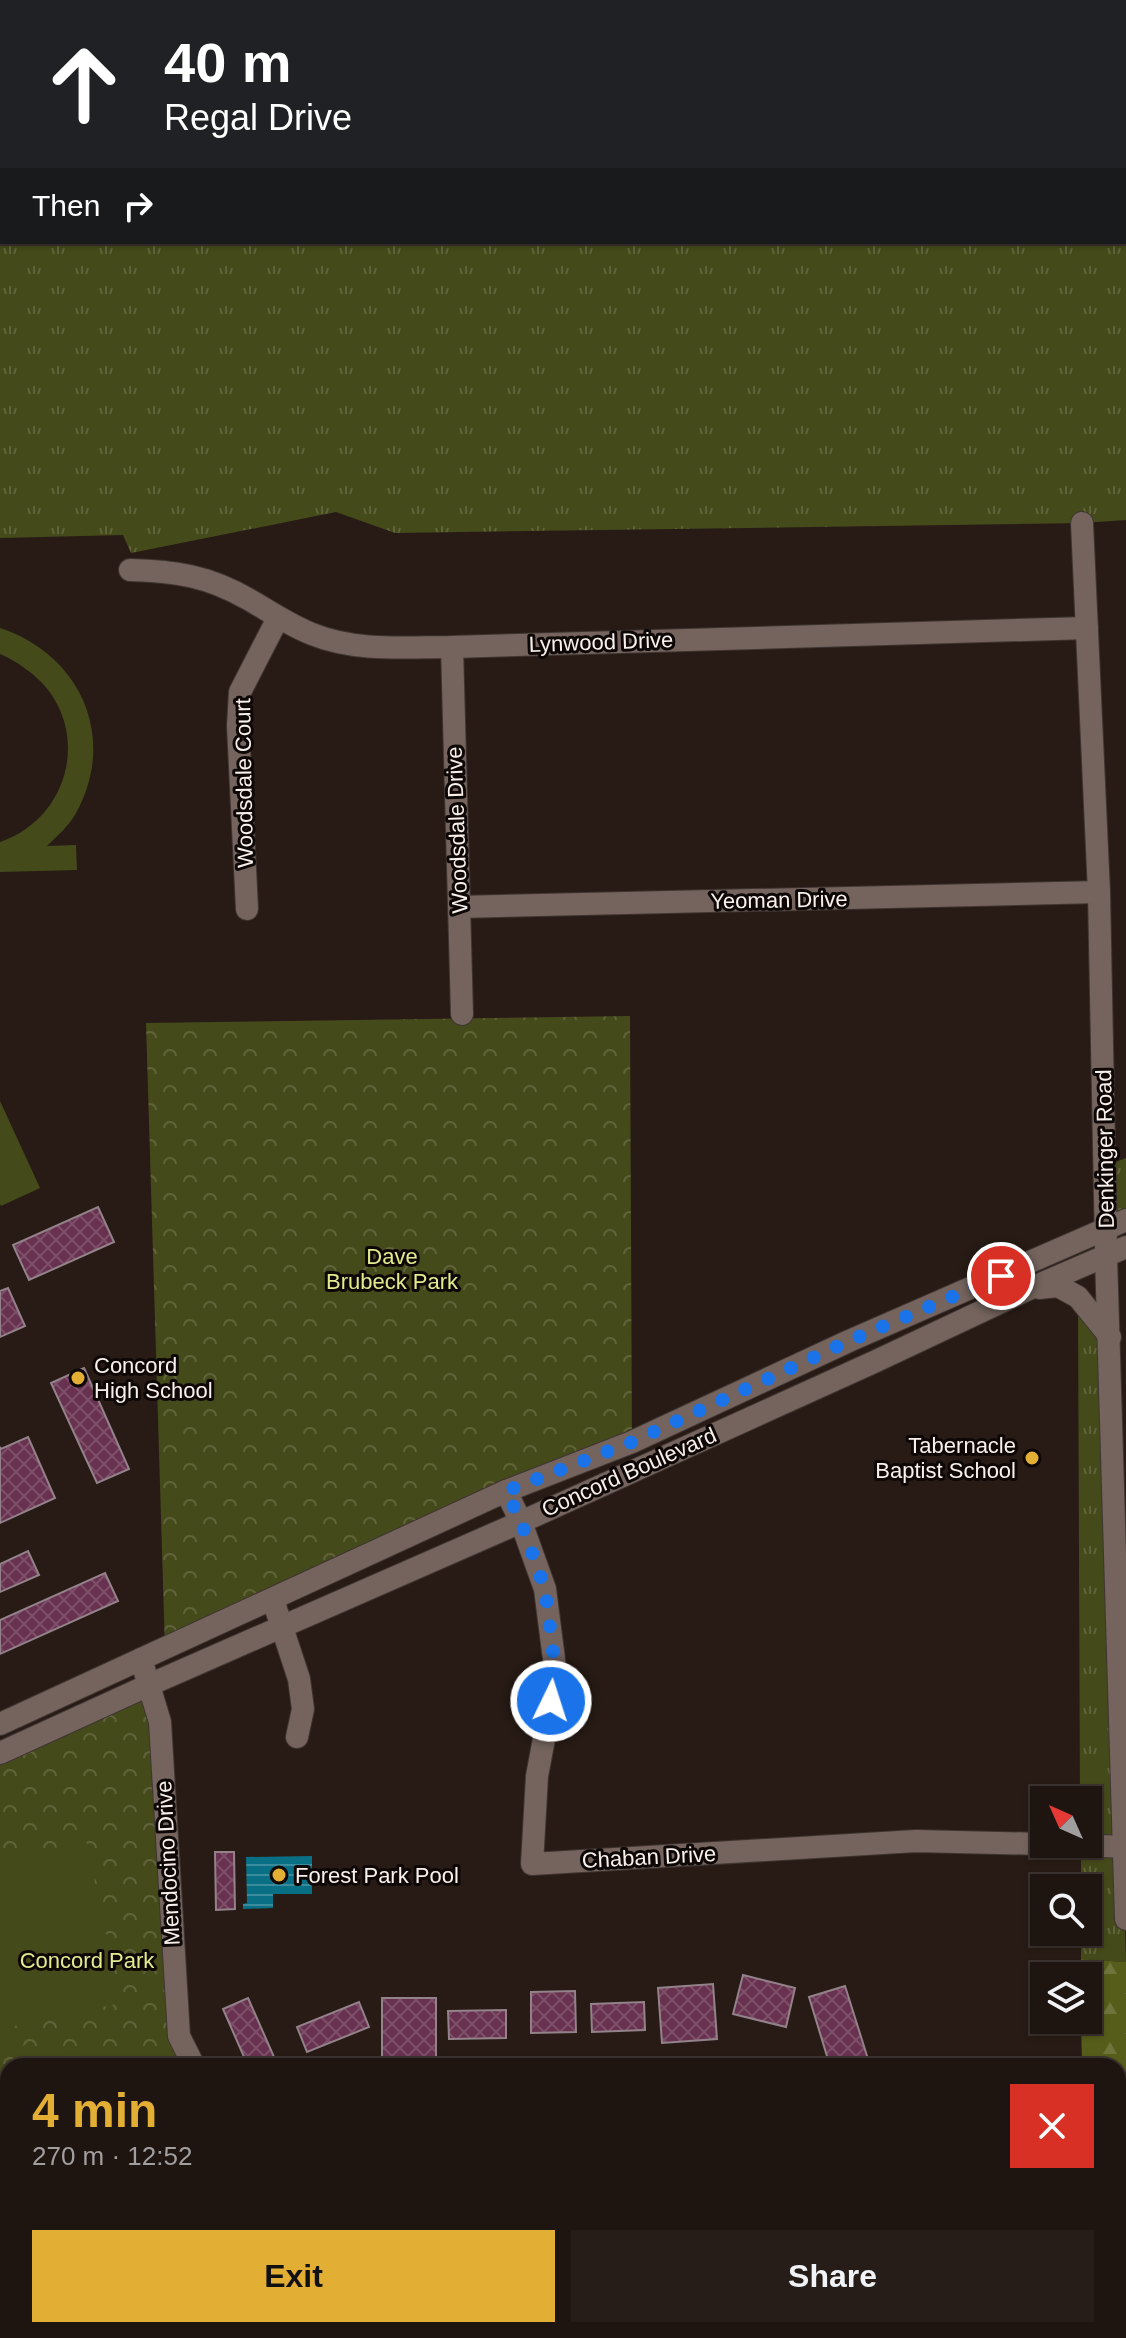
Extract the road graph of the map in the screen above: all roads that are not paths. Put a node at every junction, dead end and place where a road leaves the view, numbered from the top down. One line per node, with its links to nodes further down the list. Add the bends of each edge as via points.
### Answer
1 (1082, 523): 4 (street, Denkinger Road)
2 (130, 570): 3 (street, Lynwood Drive, via 171,571 208,581)
3 (278, 618): 5 (street, Lynwood Drive, via 314,635 358,646); 8 (street, Woodsdale Court, via 240,692)
4 (1087, 628): 5 (street, Lynwood Drive); 6 (street, Denkinger Road)
5 (452, 647): 7 (street, Woodsdale Drive)
6 (1099, 892): 7 (street, Yeoman Drive); 10 (street, Denkinger Road)
7 (459, 907): 9 (street, Woodsdale Drive)
8 (247, 909)
9 (462, 1014)
10 (1116, 1225): 11 (street, Denkinger Road); 14 (street, Concord Boulevard, via 632,1442)
11 (1116, 1252): 12 (street, Concord Boulevard); 13 (street, Denkinger Road)
12 (1029, 1289): 13 (street, via 1058,1286 1078,1297); 15 (street, Concord Boulevard)
13 (1110, 1337): 25 (street, Denkinger Road)
14 (506, 1491): 15 (street); 16 (street, Concord Boulevard)
15 (521, 1522): 17 (street, Concord Boulevard); 23 (street, Chaban Drive, via 545,1589 556,1675 537,1776 532,1864 916,1841)
16 (273, 1600): 17 (street); 18 (street, Concord Boulevard)
17 (282, 1626): 19 (street, Concord Boulevard); 21 (street, via 299,1679 303,1709)
18 (141, 1659): 19 (street, Mendocino Drive); 20 (street, Concord Boulevard)
19 (149, 1685): 22 (street, Concord Boulevard); 27 (street, Mendocino Drive, via 160,1722 179,2036)
20 (0, 1724)
21 (297, 1737)
22 (0, 1753)
23 (1030, 1844)
24 (1102, 1846): 25 (street)
25 (1125, 1847): 26 (street, Denkinger Road)
26 (1126, 1919)
27 (190, 2058)

